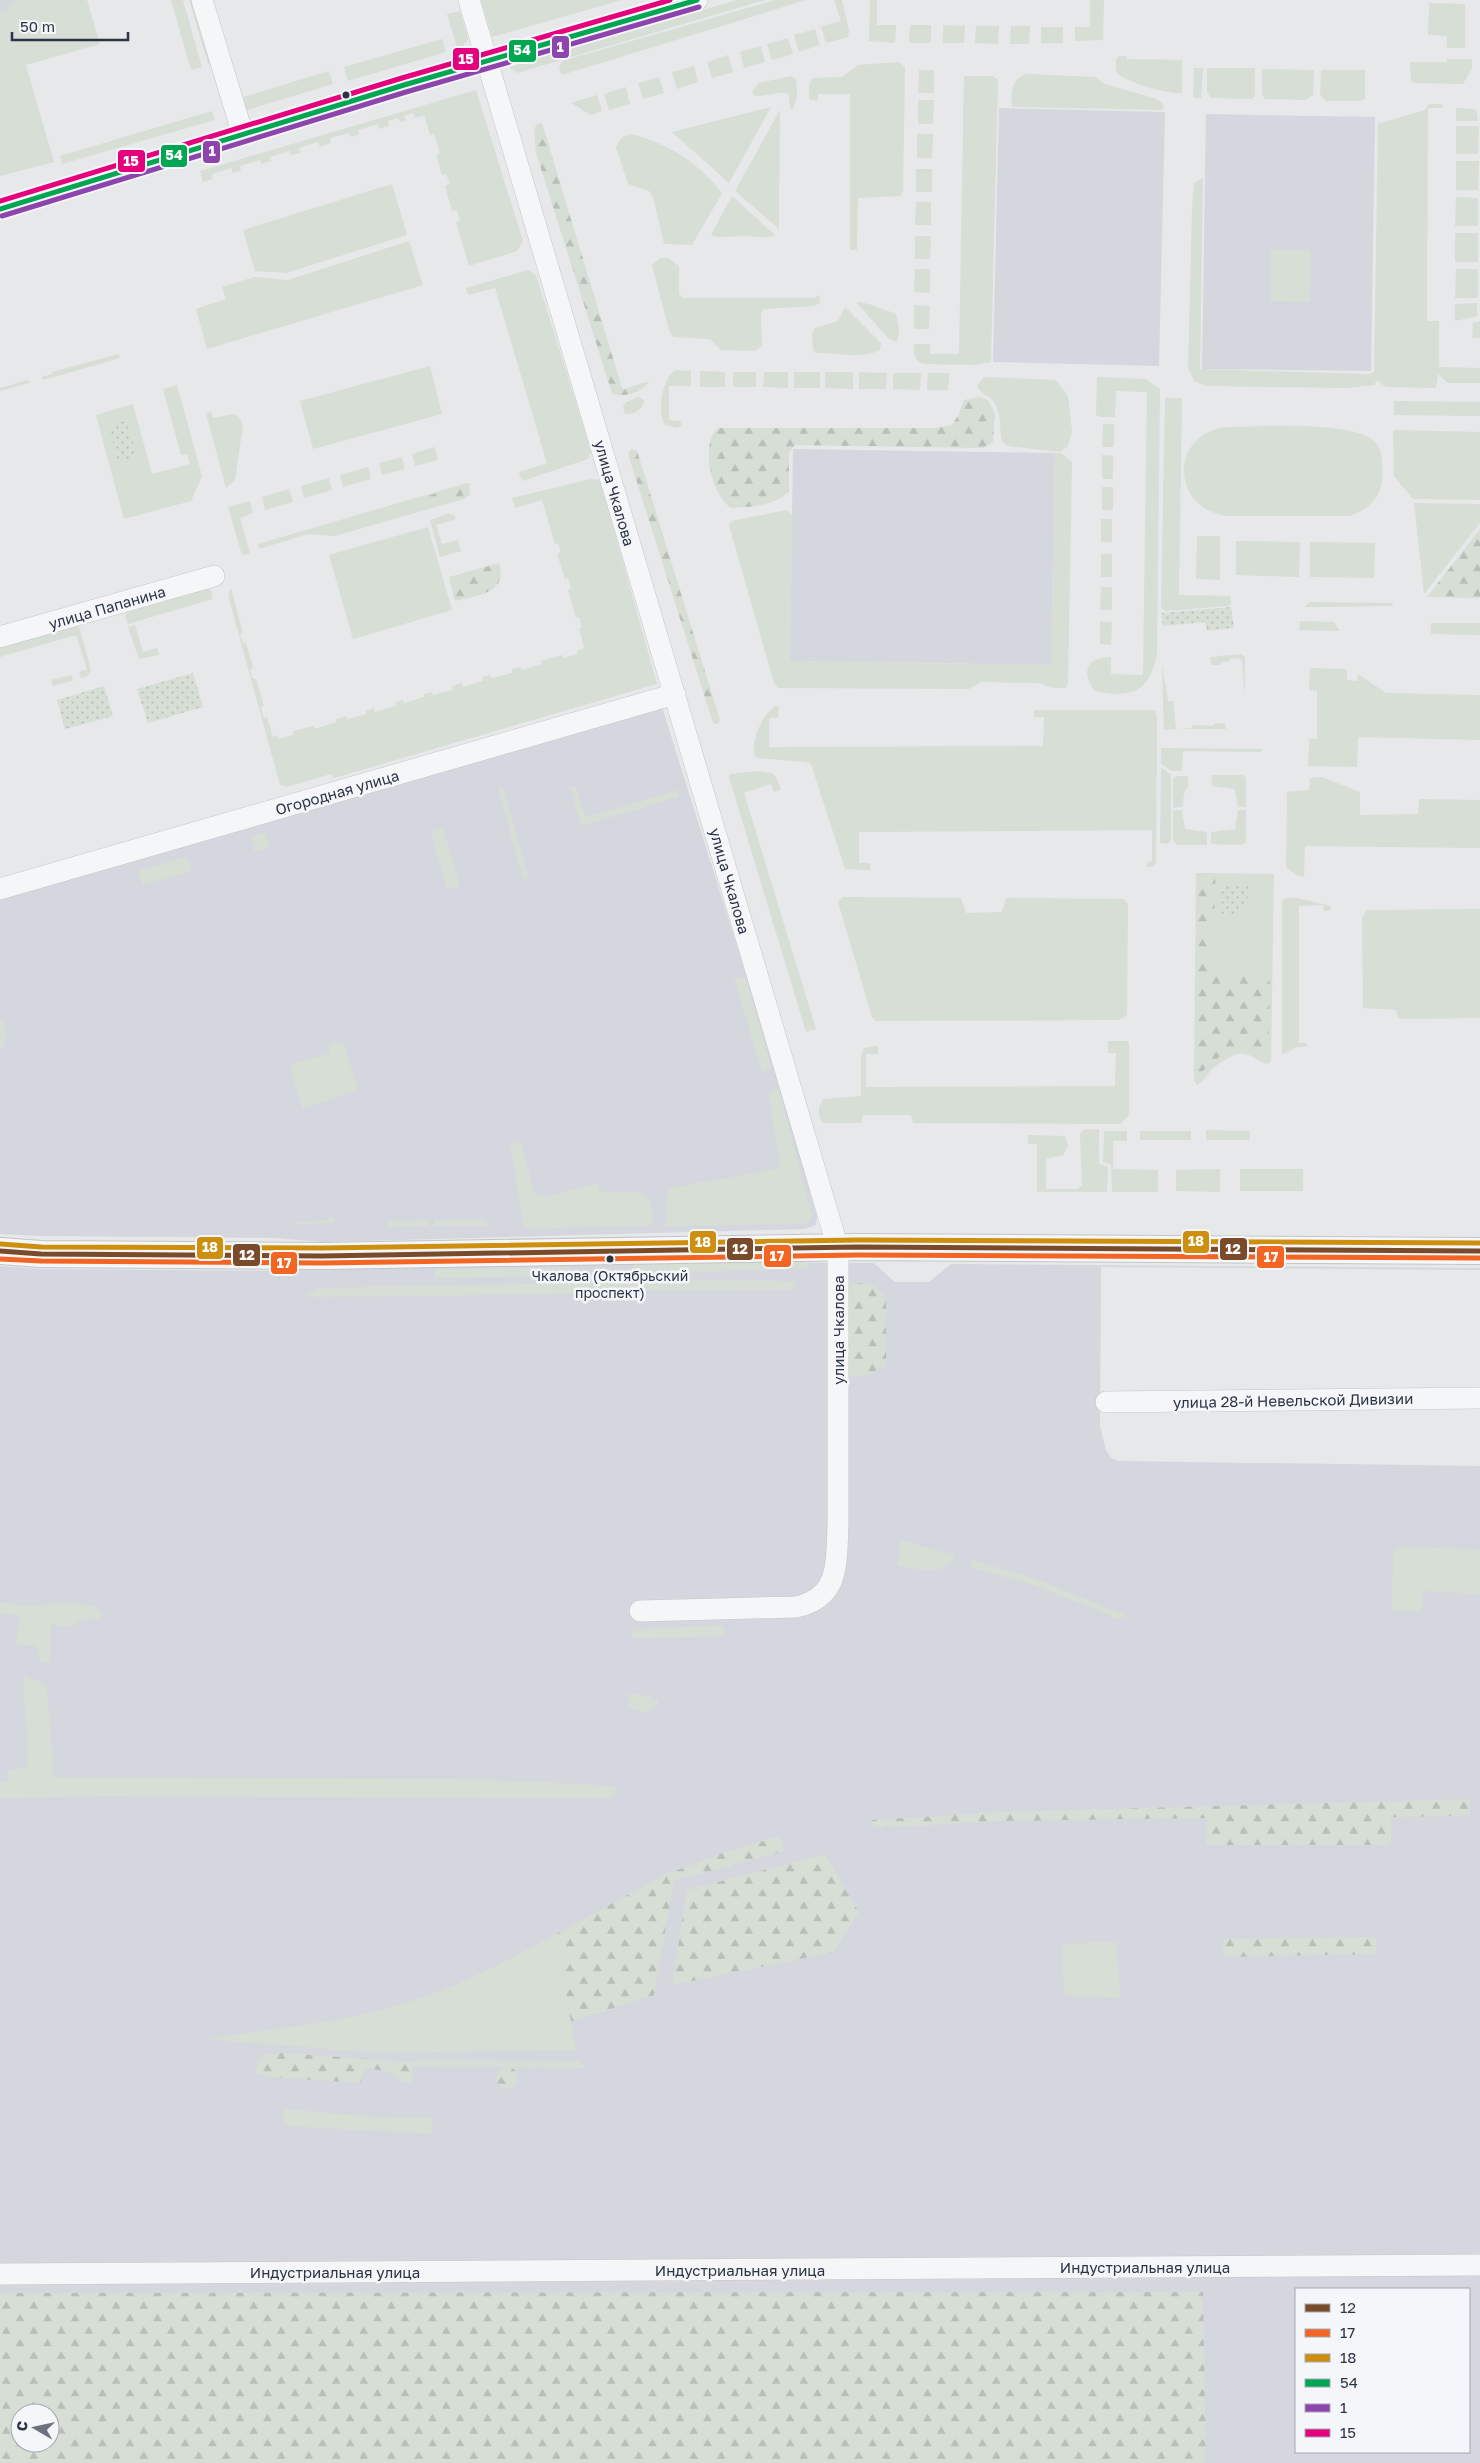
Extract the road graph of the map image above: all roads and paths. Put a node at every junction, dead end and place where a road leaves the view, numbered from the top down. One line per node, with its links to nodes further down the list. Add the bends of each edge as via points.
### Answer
1 (202, 0): 5 (street)
2 (468, 0): 4 (street, улица Чкалова)
3 (698, 0): 4 (street)
4 (487, 61): 5 (street); 9 (street, улица Чкалова)
5 (243, 135): 6 (street)
6 (0, 209)
7 (214, 576): 8 (street, улица Папанина)
8 (0, 637)
9 (675, 694): 10 (street, Огородная улица); 11 (street, улица Чкалова)
10 (1, 884)
11 (838, 1248): 12 (main road, via 322,1256); 13 (main road); 16 (street, улица Чкалова, via 838,1526 832,1581 814,1602 796,1607)
12 (0, 1251)
13 (1480, 1251)
14 (1480, 1398): 15 (street, улица 28-й Невельской Дивизии)
15 (1106, 1402)
16 (640, 1611)
17 (1480, 2265): 18 (street, Индустриальная улица)
18 (0, 2274)

